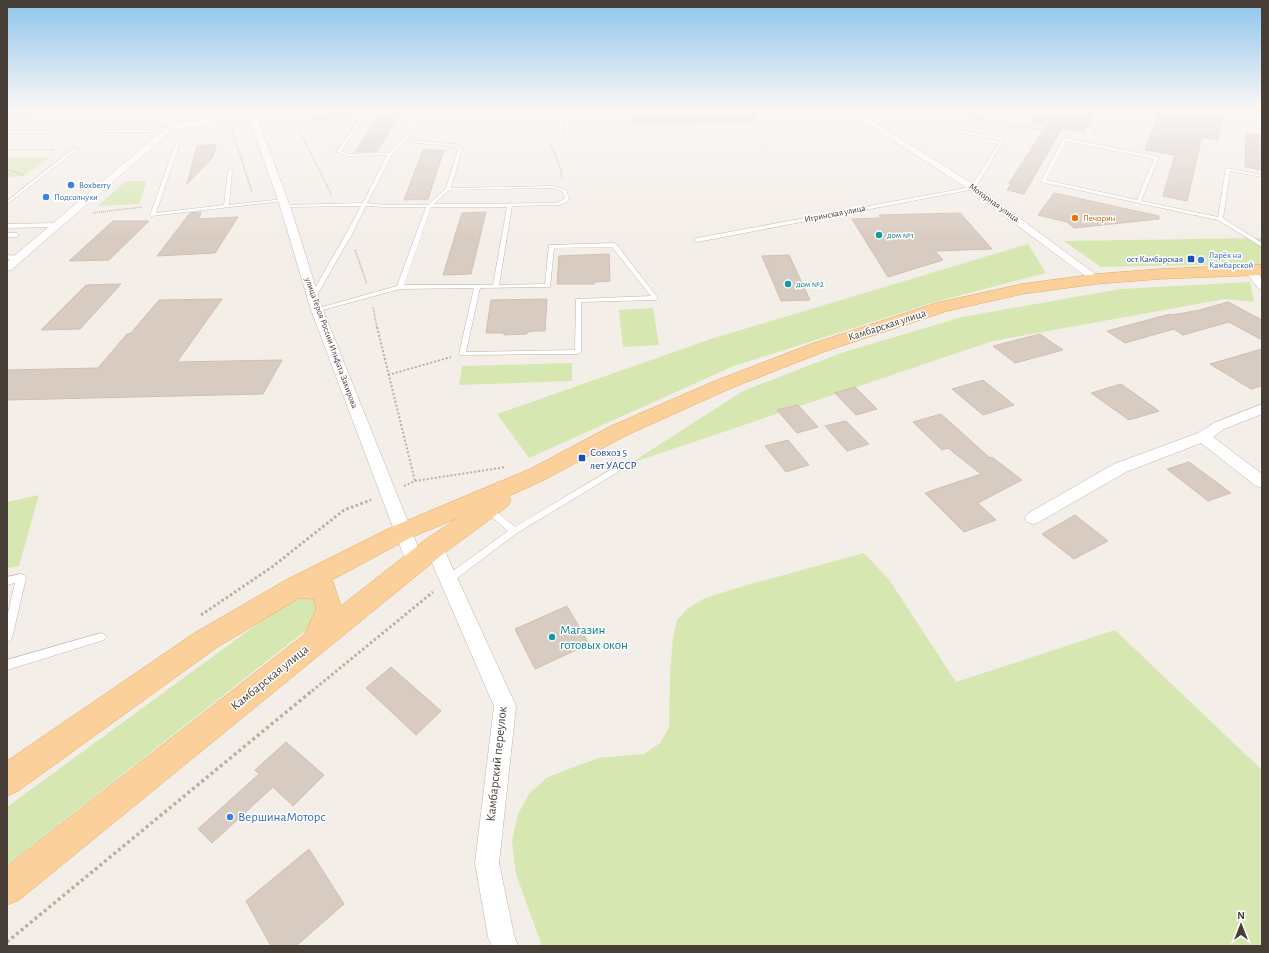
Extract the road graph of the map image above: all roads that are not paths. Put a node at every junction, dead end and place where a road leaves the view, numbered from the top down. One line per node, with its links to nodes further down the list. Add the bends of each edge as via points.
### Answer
1 (72, 152): 17 (lane)
2 (139, 152): 24 (street)
3 (174, 152): 22 (lane, via 153,216)
4 (265, 152): 18 (street, улица Героя России Ильфата Закирова)
5 (340, 152): 11 (lane, via 348,155)
6 (460, 152): 15 (lane)
7 (917, 152): 14 (street, Моторная улица)
8 (995, 152): 14 (lane)
9 (1058, 152): 16 (lane, via 1043,181)
10 (1130, 152): 16 (lane, via 1157,158)
11 (390, 154): 19 (lane)
12 (230, 171): 22 (lane)
13 (1262, 176): 23 (lane, via 1228,169)
14 (973, 188): 28 (lane, Игринская улица); 34 (street, Моторная улица)
15 (448, 189): 20 (lane, via 561,188 567,198 562,203); 21 (lane)
16 (1138, 202): 23 (lane)
17 (7, 203)
18 (284, 203): 19 (lane); 22 (lane); 39 (street, улица Героя России Ильфата Закирова)
19 (363, 204): 21 (lane); 39 (lane)
20 (510, 205): 21 (lane); 35 (lane)
21 (429, 206): 37 (lane)
22 (226, 207)
23 (1220, 219): 29 (lane)
24 (57, 225): 25 (lane); 31 (street)
25 (7, 226)
26 (7, 235): 27 (lane)
27 (16, 235)
28 (697, 240)
29 (1262, 245)
30 (7, 257): 31 (lane)
31 (20, 258): 32 (street)
32 (7, 268)
33 (1256, 270): 34 (main road, Камбарская улица); 36 (street)
34 (1096, 279): 43 (main road, Камбарская улица, via 1022,289 942,307 817,348 722,385)
35 (496, 286): 38 (lane); 38 (lane, via 548,286 551,246 614,245 655,298 578,300 578,352 462,354)
36 (1262, 286)
37 (400, 287): 38 (lane); 40 (lane)
38 (477, 287)
39 (313, 297): 40 (street, улица Героя России Ильфата Закирова)
40 (317, 310): 49 (street, улица Героя России Ильфата Закирова)
41 (1262, 409): 42 (street, via 1219,426)
42 (1203, 437): 45 (street); 47 (street, via 1120,468)
43 (525, 470): 46 (main road, Камбарская улица); 49 (main road, Камбарская улица)
44 (614, 470): 48 (lane)
45 (1262, 482)
46 (488, 508): 48 (lane); 50 (main road, Камбарская улица)
47 (1032, 518)
48 (514, 531): 51 (lane)
49 (402, 532): 50 (street, улица Героя России Ильфата Закирова); 53 (main road, Камбарская улица)
50 (425, 555): 51 (street, Камбарский переулок); 56 (main road, Камбарская улица)
51 (449, 579): 60 (street, Камбарский переулок, via 505,706 487,863)
52 (7, 581): 55 (lane, via 21,578)
53 (295, 587): 56 (main road, via 324,589 329,609); 58 (main road, Камбарская улица, via 206,640)
54 (101, 636): 57 (lane)
55 (7, 638)
56 (316, 642): 59 (main road, Камбарская улица)
57 (7, 665)
58 (7, 780)
59 (7, 888)
60 (500, 943)

